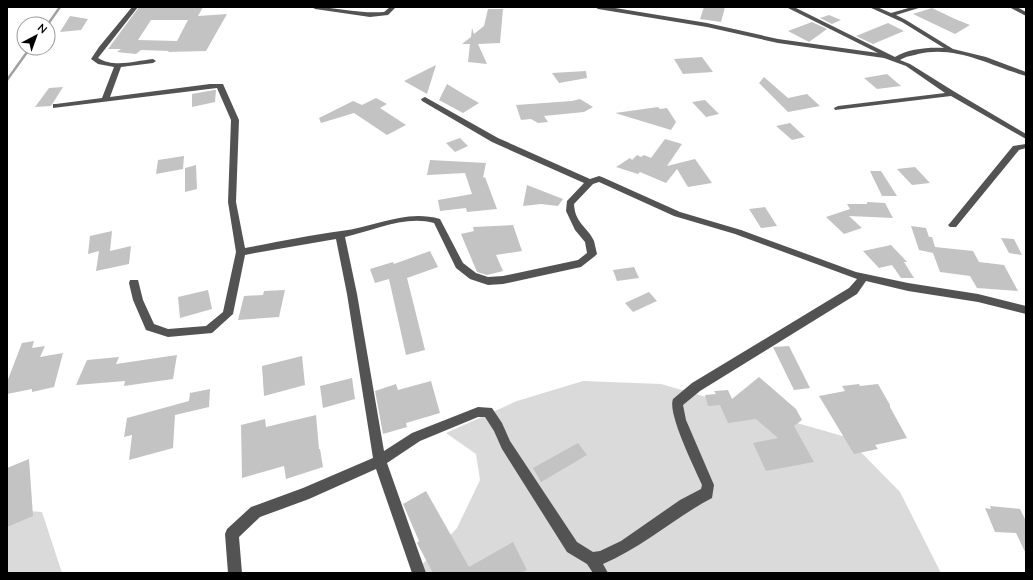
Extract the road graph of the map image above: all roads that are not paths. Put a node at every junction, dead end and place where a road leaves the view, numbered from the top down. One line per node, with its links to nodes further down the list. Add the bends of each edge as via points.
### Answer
1 (135, 7): 15 (street, via 94,59 99,63)
2 (315, 7): 3 (street, via 386,14)
3 (394, 7)
4 (598, 7): 12 (street, via 714,26 778,41)
5 (789, 7): 12 (street, via 871,46)
6 (872, 7): 10 (street)
7 (919, 7): 10 (street)
8 (1012, 7): 9 (street)
9 (1026, 14)
10 (890, 15): 11 (street)
11 (952, 50): 13 (street, via 918,51); 16 (street, via 990,60)
12 (885, 56): 13 (street)
13 (896, 60): 17 (street)
14 (153, 61): 15 (street)
15 (118, 65): 19 (street)
16 (1026, 74)
17 (952, 94): 21 (street); 22 (street)
18 (424, 99): 24 (street, via 495,140)
19 (105, 100): 20 (street); 27 (street, via 220,86 235,120 232,202)
20 (56, 106)
21 (838, 108)
22 (1026, 137)
23 (1026, 146): 25 (street, via 1016,148)
24 (590, 182): 26 (street, via 570,203 570,211 578,228 589,241 592,254 581,263 549,271 488,281 473,276 459,265 437,221 430,218 409,219); 28 (street, via 599,179 677,214 738,232)
25 (953, 225)
26 (340, 234): 27 (street); 31 (street)
27 (241, 252): 29 (street, via 228,314 208,330 168,333 150,327 138,300)
28 (864, 277): 30 (street, via 978,298); 32 (street, via 853,292 696,387 677,403 680,420 708,485 707,493 685,504 626,546 601,558)
29 (134, 283)
30 (1026, 310)
31 (380, 462): 32 (street, via 416,437 478,412 488,412 506,445 572,547); 33 (street, via 256,512 232,534); 34 (street)
32 (592, 559): 35 (street)
33 (235, 573)
34 (419, 573)
35 (601, 573)

